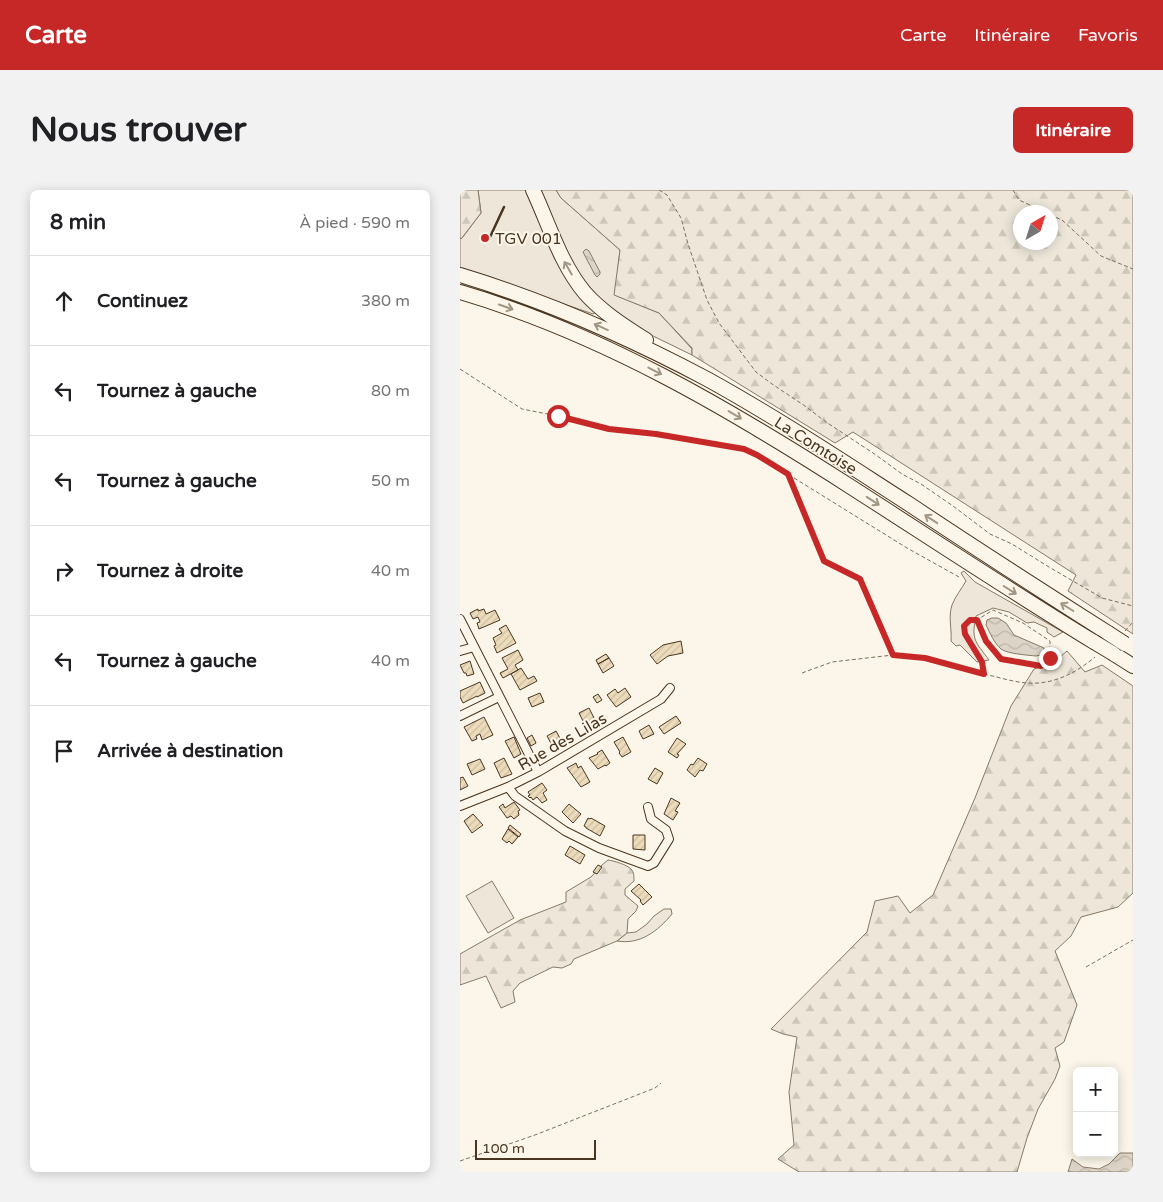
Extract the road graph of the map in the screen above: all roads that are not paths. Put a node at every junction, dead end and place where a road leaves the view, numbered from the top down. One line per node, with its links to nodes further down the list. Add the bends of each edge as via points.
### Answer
1 (533, 190): 4 (highway, one-way to 1, via 626,328 589,298 566,265)
2 (460, 275): 4 (highway, La Comtoise, one-way to 2, via 600,327)
3 (460, 292): 9 (highway, La Comtoise, one-way to 9, bridge, via 590,340 713,402 1097,647)
4 (707, 380): 6 (highway, La Comtoise, one-way to 4, via 811,441)
5 (460, 619): 7 (street)
6 (1122, 640)
7 (474, 647): 8 (street); 11 (street)
8 (460, 651)
9 (1133, 666)
10 (670, 688): 13 (street, Rue des Lilas, via 661,699)
11 (499, 697): 12 (street); 13 (street)
12 (460, 716)
13 (538, 772): 14 (street, Rue des Lilas)
14 (508, 787): 15 (street, Rue des Lilas); 16 (street, via 515,796 565,831 648,866 654,863 669,839 666,830 651,819)
15 (460, 806)
16 (648, 807)

